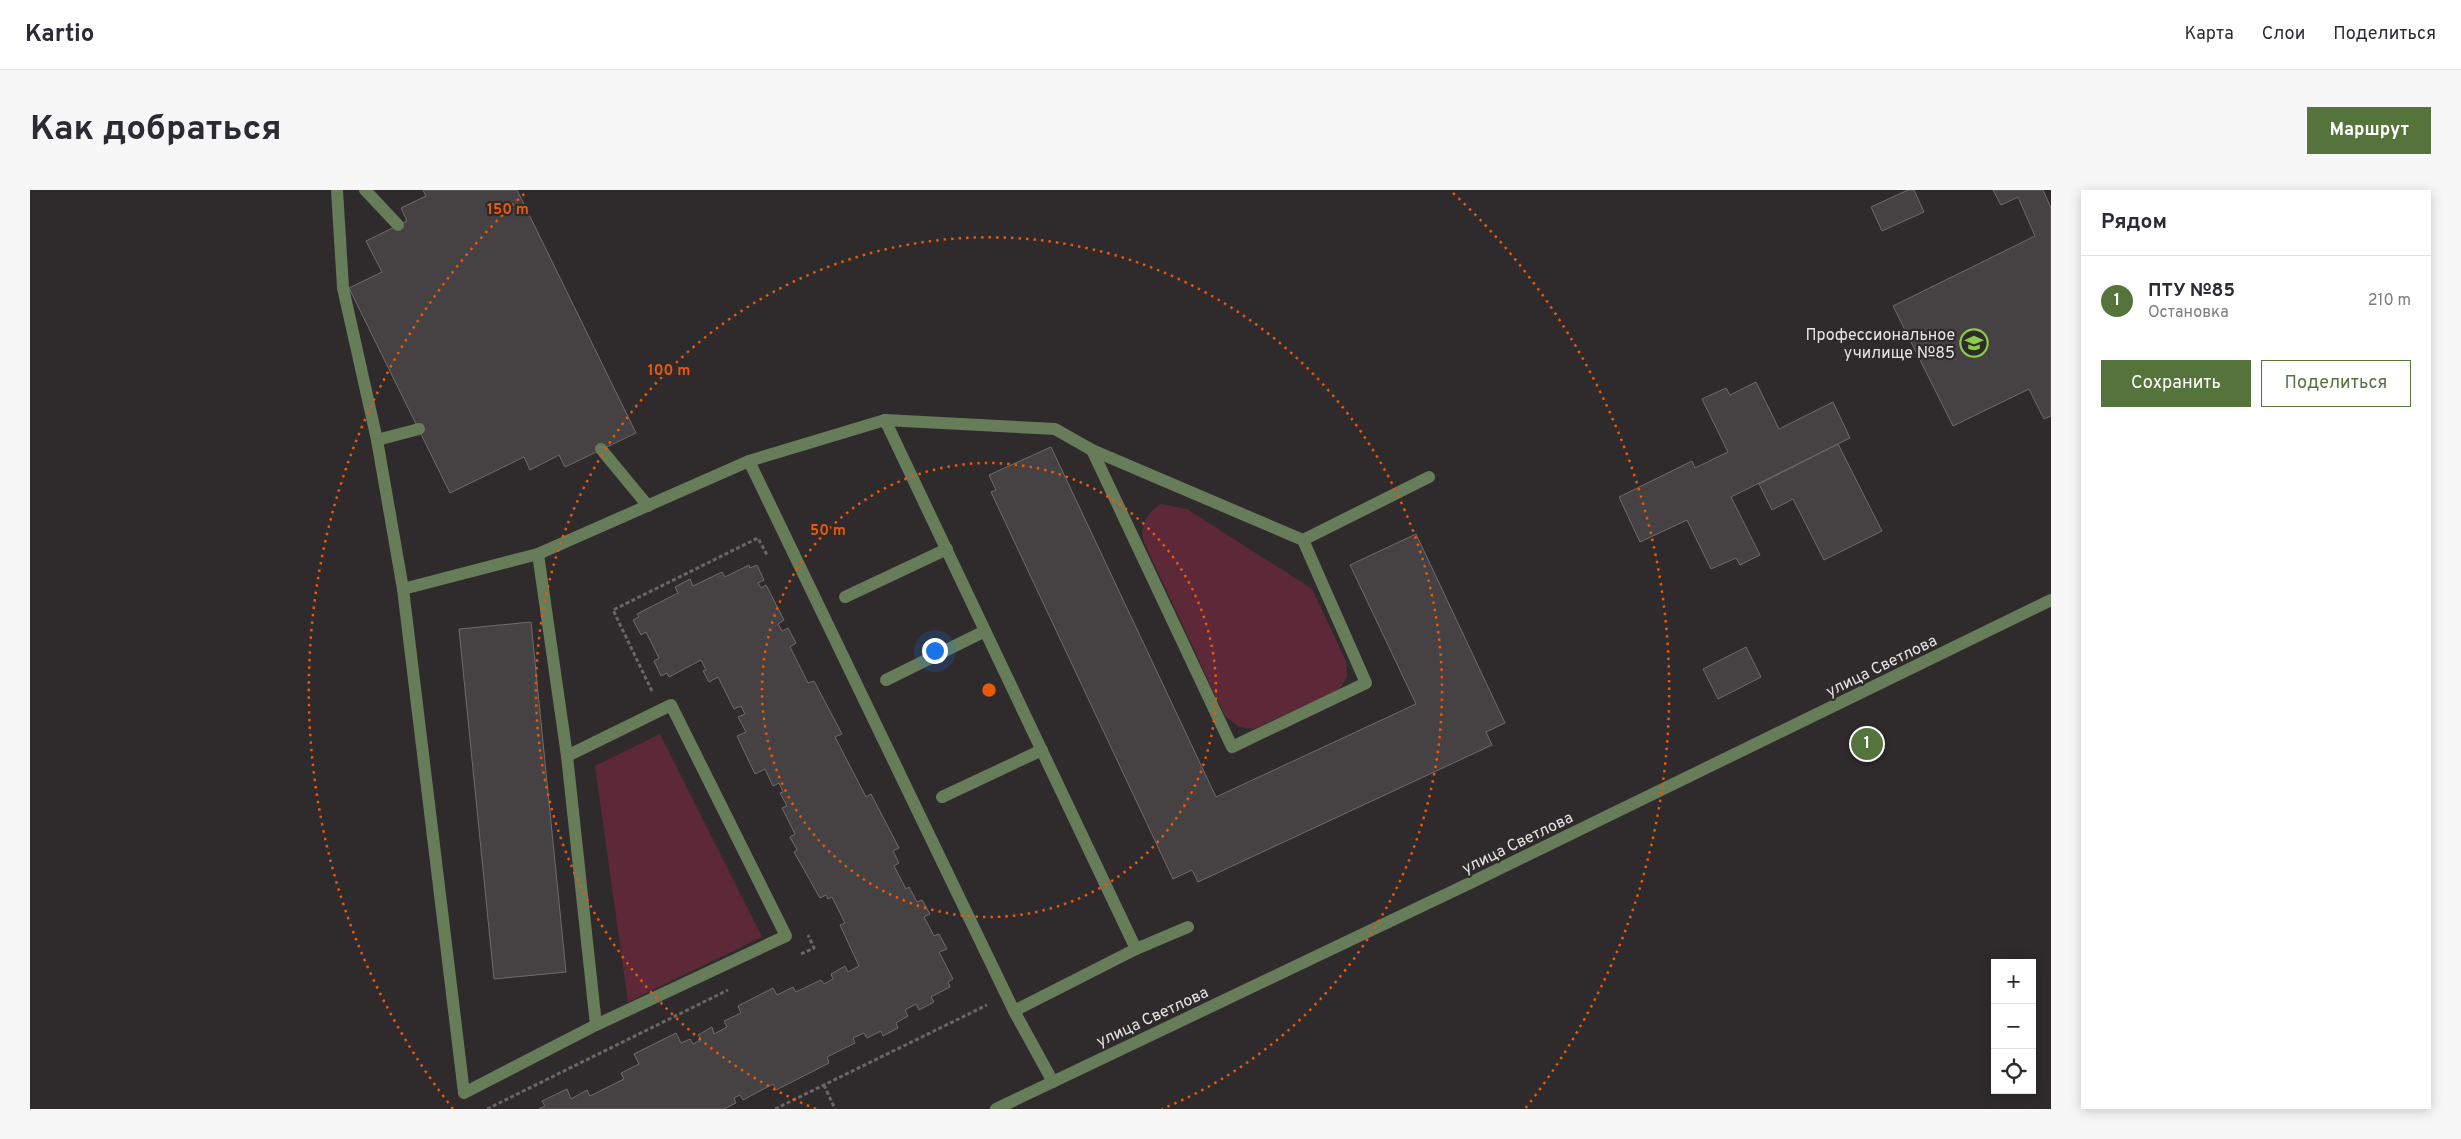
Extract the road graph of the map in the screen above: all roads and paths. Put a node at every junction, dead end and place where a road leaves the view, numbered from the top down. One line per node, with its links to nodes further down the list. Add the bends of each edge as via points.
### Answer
1 (337, 190): 6 (street, via 343,288)
2 (365, 190): 3 (street)
3 (398, 225)
4 (885, 420): 8 (street, via 1055,430); 9 (street); 13 (street)
5 (419, 430): 6 (street)
6 (377, 440): 16 (street)
7 (601, 449): 11 (street)
8 (1092, 450): 12 (street); 12 (street, via 1232,747 1366,683)
9 (749, 461): 11 (street); 31 (street)
10 (1429, 477): 12 (street)
11 (648, 506): 14 (street)
12 (1303, 540)
13 (947, 549): 17 (street); 19 (street)
14 (538, 554): 16 (street); 23 (street)
15 (772, 564): 21 (path, via 758,538 613,610)
16 (403, 589): 32 (street, via 464,1093)
17 (845, 597)
18 (2051, 600): 33 (street, улица Светлова)
19 (985, 631): 20 (street); 22 (street)
20 (886, 680)
21 (652, 693)
22 (1042, 750): 24 (street); 27 (street)
23 (567, 756): 32 (street); 32 (street, via 671,705 786,936)
24 (942, 797)
25 (1188, 927): 27 (street)
26 (805, 930): 28 (path, via 814,948)
27 (1136, 949): 31 (street)
28 (796, 956)
29 (734, 987): 35 (path)
30 (994, 1001): 34 (path)
31 (1014, 1011): 33 (street)
32 (596, 1025)
33 (1053, 1082): 38 (street, улица Светлова)
34 (824, 1085): 36 (path); 37 (path)
35 (487, 1109)
36 (775, 1109)
37 (835, 1109)
38 (996, 1109)

